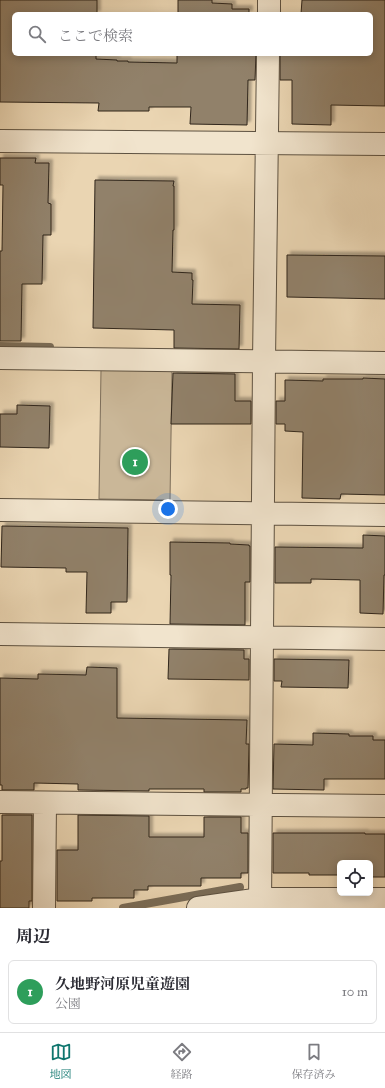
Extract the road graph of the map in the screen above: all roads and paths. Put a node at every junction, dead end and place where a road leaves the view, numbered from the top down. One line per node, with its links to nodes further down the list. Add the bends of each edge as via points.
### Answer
1 (269, 0): 2 (street)
2 (269, 12)
3 (268, 56): 5 (street)
4 (0, 141): 5 (street)
5 (268, 143): 6 (street); 8 (street)
6 (385, 144)
7 (0, 358): 8 (street)
8 (264, 361): 9 (street); 11 (street)
9 (385, 363)
10 (0, 510): 11 (street)
11 (263, 514): 12 (street); 14 (street)
12 (385, 515)
13 (0, 634): 14 (street)
14 (262, 637): 15 (street); 18 (street)
15 (385, 639)
16 (0, 802): 17 (street)
17 (45, 803): 18 (street); 22 (street)
18 (260, 804): 19 (street); 21 (street)
19 (385, 806)
20 (385, 899): 21 (street)
21 (260, 903): 23 (street)
22 (44, 908)
23 (198, 908)

